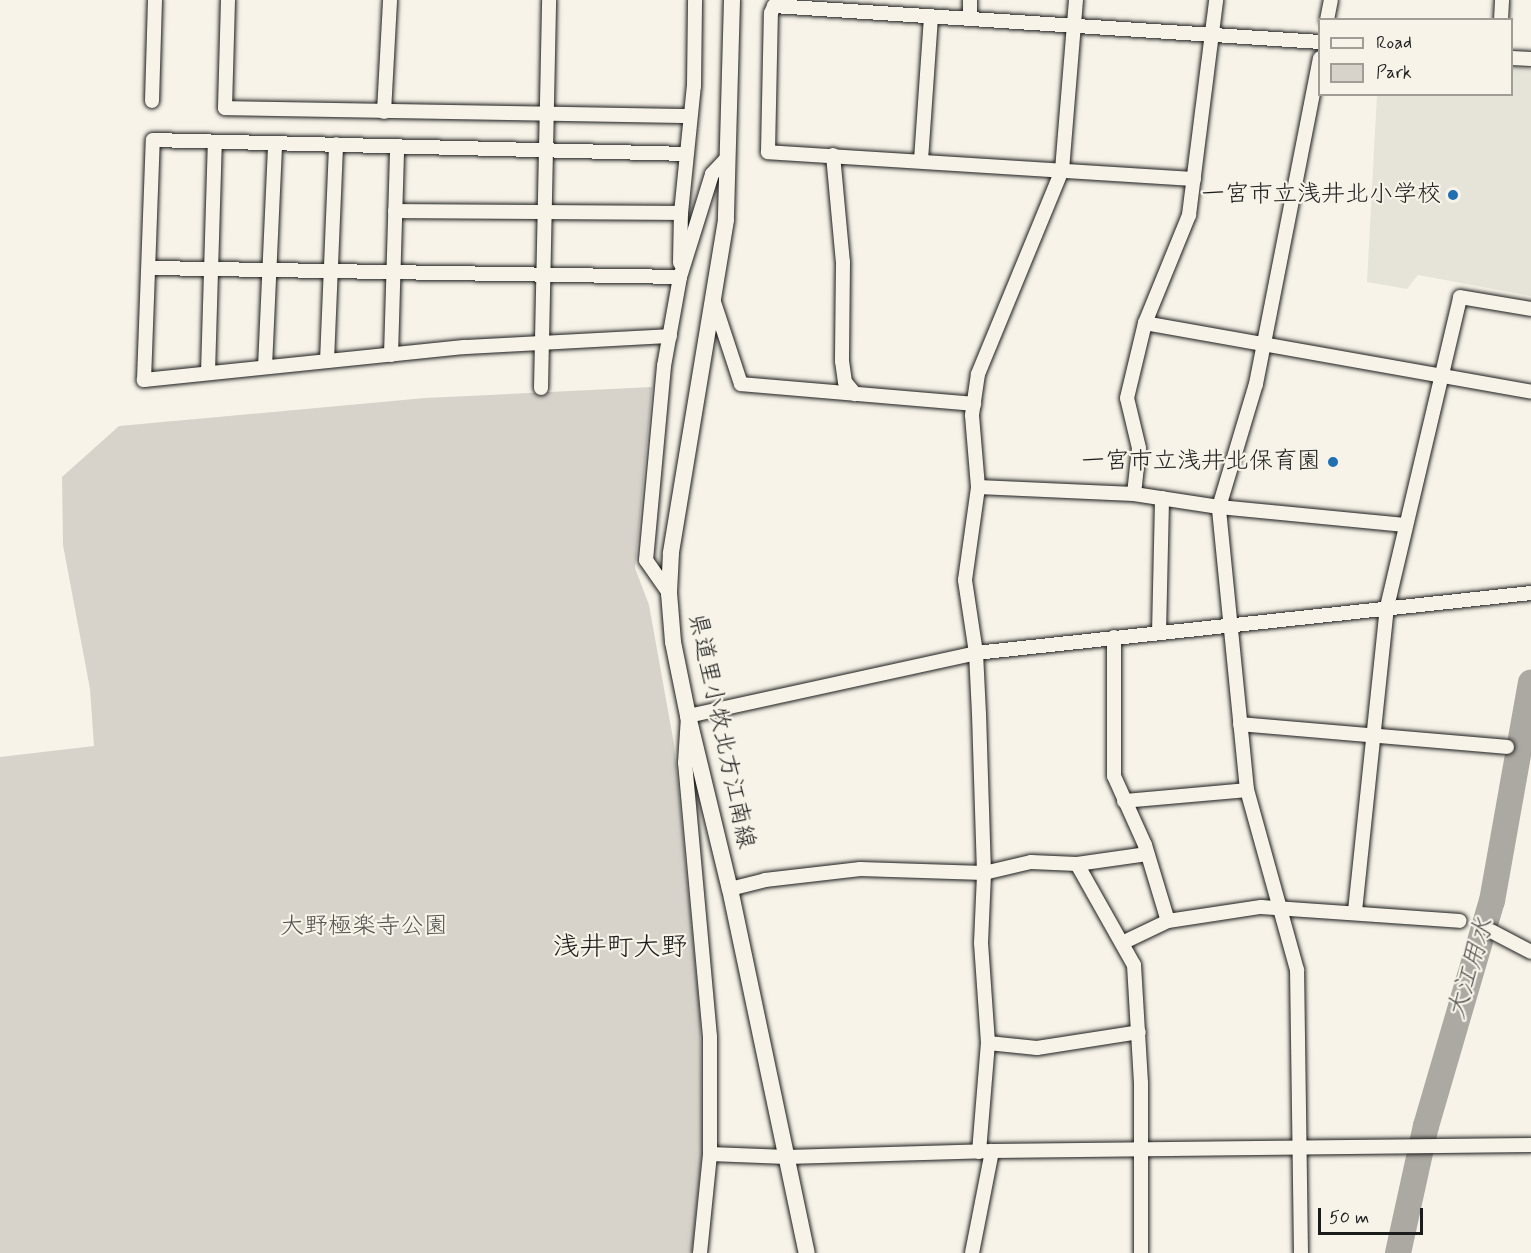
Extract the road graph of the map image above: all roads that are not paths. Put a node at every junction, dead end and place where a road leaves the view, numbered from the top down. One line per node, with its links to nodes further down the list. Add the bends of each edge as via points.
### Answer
1 (155, 0): 25 (street)
2 (228, 0): 26 (street, via 225,108)
3 (390, 0): 26 (street)
4 (549, 0): 27 (street)
5 (695, 0): 28 (street)
6 (732, 0): 36 (main road, 県道里小牧北方江南線)
7 (901, 0): 14 (street)
8 (970, 0): 18 (street)
9 (1076, 0): 19 (street)
10 (1216, 0): 20 (street)
11 (1331, 0): 16 (street)
12 (1502, 0): 17 (street)
13 (832, 5): 14 (street); 35 (street, via 774,6 768,152)
14 (900, 14): 15 (street)
15 (931, 17): 18 (street); 37 (street)
16 (1327, 18)
17 (1502, 18)
18 (970, 19): 19 (street)
19 (1075, 27): 20 (street); 38 (street)
20 (1212, 34): 21 (street); 39 (street)
21 (1318, 42)
22 (1513, 58): 23 (street)
23 (1531, 59)
24 (1318, 68): 55 (street)
25 (152, 102)
26 (384, 112): 27 (street)
27 (547, 115): 28 (street); 33 (street)
28 (690, 116): 34 (street)
29 (215, 142): 30 (street); 43 (street, via 153,140); 44 (street)
30 (275, 143): 31 (street); 45 (street)
31 (336, 144): 32 (street); 46 (street)
32 (397, 147): 33 (street); 40 (street)
33 (546, 150): 34 (street); 41 (street)
34 (686, 154): 42 (street)
35 (833, 155): 37 (street); 63 (street, via 843,262 842,362 845,382)
36 (728, 157): 49 (street, via 712,174); 50 (main road, 県道里小牧北方江南線, via 726,220)
37 (921, 160): 38 (street)
38 (1062, 170): 39 (street); 64 (street, via 978,374)
39 (1194, 179): 52 (street, via 1188,215)
40 (395, 211): 41 (street); 47 (street)
41 (545, 212): 42 (street); 48 (street)
42 (681, 213): 49 (street)
43 (150, 268): 44 (street); 59 (street, via 144,380)
44 (211, 269): 45 (street); 59 (street)
45 (269, 270): 46 (street); 58 (street)
46 (331, 271): 47 (street); 57 (street)
47 (393, 272): 48 (street); 56 (street)
48 (543, 274): 49 (street); 54 (street)
49 (680, 277): 53 (street)
50 (714, 302): 63 (street, via 741,384); 70 (main road, 県道里小牧北方江南線, via 679,500)
51 (1531, 309): 60 (street, via 1460,297)
52 (1145, 323): 55 (street); 66 (street, via 1127,398 1139,448)
53 (670, 336): 54 (street); 70 (street, via 646,560)
54 (542, 343): 56 (street); 61 (street)
55 (1265, 344): 60 (street); 68 (street, via 1245,429)
56 (391, 355): 57 (street)
57 (327, 361): 58 (street)
58 (265, 368): 59 (street)
59 (208, 373)
60 (1443, 376): 62 (street); 69 (street)
61 (541, 388)
62 (1531, 392)
63 (855, 394): 64 (street)
64 (974, 404): 65 (street)
65 (978, 487): 66 (street); 76 (street, via 965,580)
66 (1134, 494): 67 (street)
67 (1162, 498): 68 (street); 74 (street)
68 (1218, 507): 69 (street); 73 (street)
69 (1405, 525): 72 (street)
70 (669, 593): 77 (main road, 県道里小牧北方江南線, via 673,642)
71 (1531, 593): 72 (street)
72 (1387, 607): 73 (street); 79 (street)
73 (1230, 626): 74 (street); 78 (street)
74 (1159, 633): 75 (street)
75 (1114, 636): 76 (street); 82 (street, via 1114,776)
76 (976, 653): 77 (street); 85 (street)
77 (688, 716): 86 (main road, 県道里小牧北方江南線); 100 (street, via 685,763 709,996)
78 (1240, 724): 79 (street); 81 (street)
79 (1375, 735): 80 (street); 88 (street)
80 (1507, 747)
81 (1247, 790): 82 (street); 87 (street)
82 (1124, 801): 83 (street)
83 (1147, 854): 84 (street); 89 (street)
84 (1077, 864): 85 (street, via 1031,862); 92 (street)
85 (984, 873): 86 (street, via 860,869 765,880); 95 (street, via 981,943)
86 (730, 889): 101 (main road, 県道里小牧北方江南線)
87 (1281, 908): 88 (street); 89 (street, via 1217,911); 97 (street, via 1299,994)
88 (1355, 911): 90 (street)
89 (1168, 921): 92 (street)
90 (1460, 921)
91 (1491, 931): 93 (street)
92 (1122, 943): 94 (street, via 1134,964)
93 (1531, 952)
94 (1139, 1032): 95 (street, via 1037,1048); 99 (street)
95 (988, 1043): 98 (street)
96 (1531, 1145): 97 (street)
97 (1298, 1148): 99 (street); 106 (street)
98 (986, 1151): 99 (street); 101 (street); 104 (street)
99 (1139, 1151): 105 (street)
100 (710, 1154): 101 (street); 102 (street)
101 (787, 1157): 103 (main road, 県道里小牧北方江南線)
102 (700, 1253)
103 (807, 1253)
104 (972, 1253)
105 (1141, 1253)
106 (1301, 1253)

